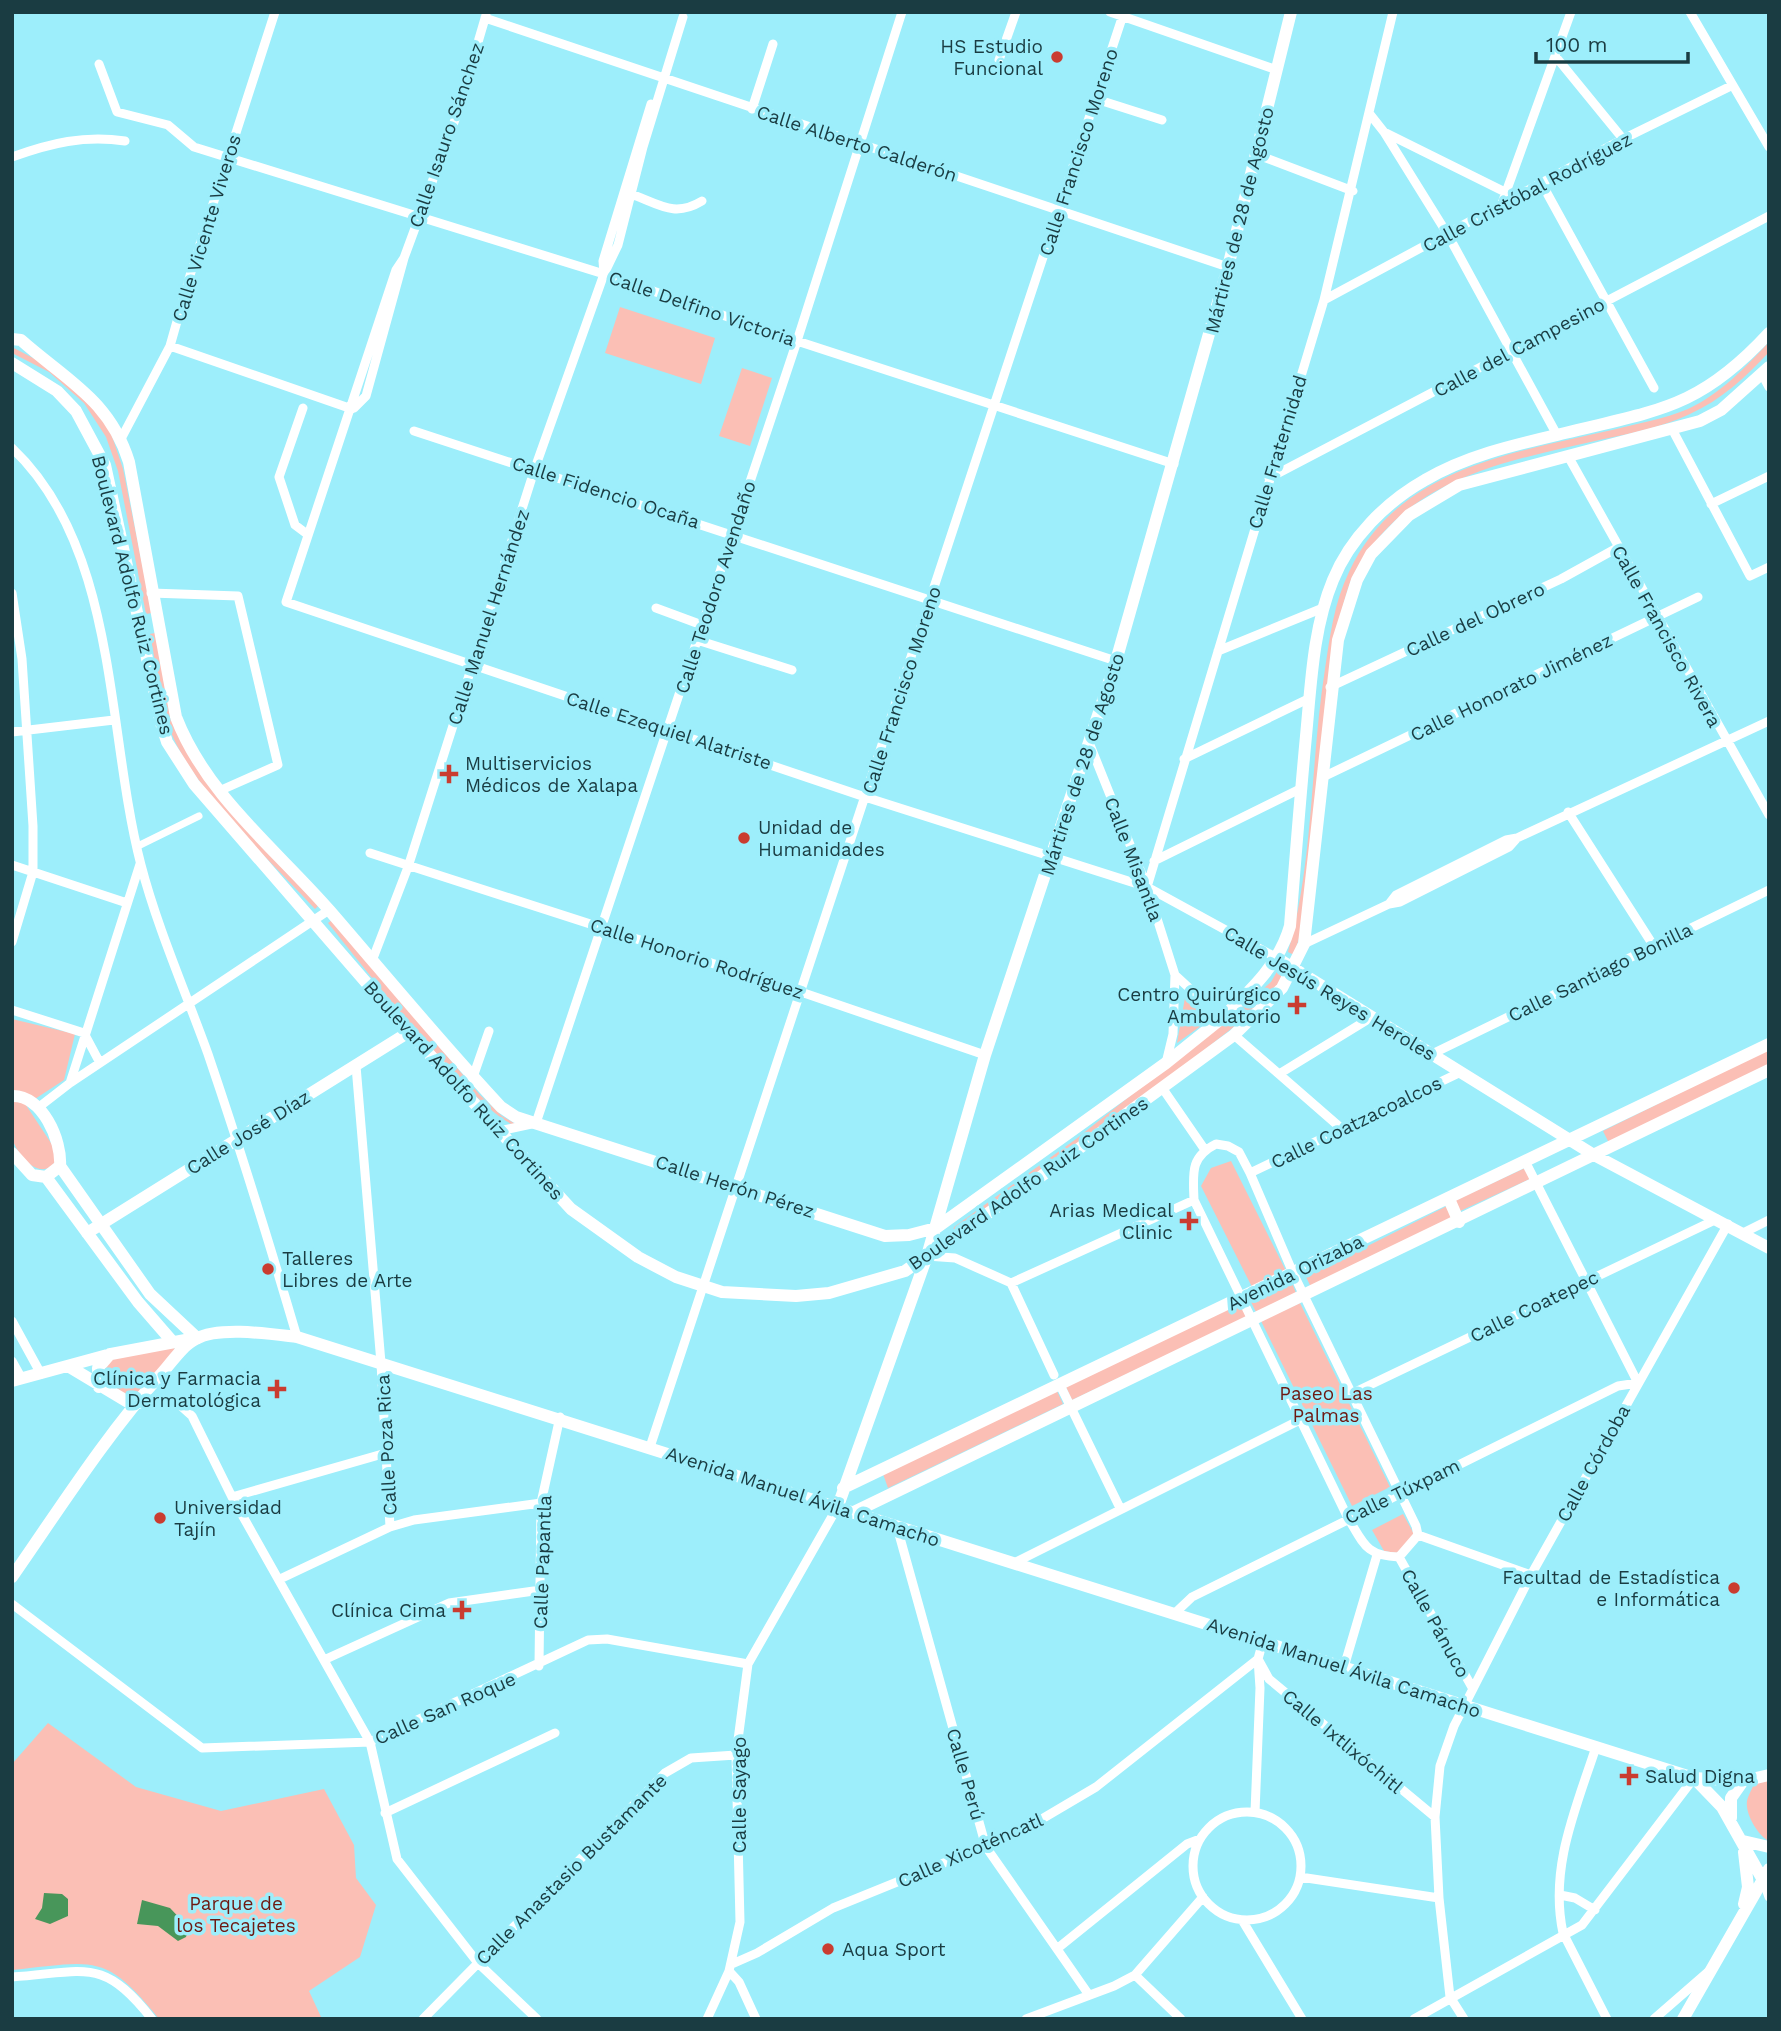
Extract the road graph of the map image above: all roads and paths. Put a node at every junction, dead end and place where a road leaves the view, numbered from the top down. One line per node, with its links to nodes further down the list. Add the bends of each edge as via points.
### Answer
1 (275, 12): 30 (street, Calle Vicente Viveros)
2 (902, 12): 26 (street, Calle Teodoro Avendaño)
3 (1016, 12): 14 (street)
4 (1110, 12): 9 (street)
5 (1291, 12): 16 (main road, Mártires de 28 de Agosto)
6 (1393, 12): 21 (street, Calle Fraternidad)
7 (1571, 12): 13 (street)
8 (1690, 12): 18 (street)
9 (1123, 14): 16 (street); 19 (street, Calle Francisco Moreno)
10 (486, 15): 17 (street, Calle Alberto Calderón); 38 (street, Calle Isauro Sánchez, via 456,117)
11 (683, 17): 17 (street, Calle Manuel Hernández)
12 (773, 44): 20 (street)
13 (1556, 57): 24 (street); 33 (street)
14 (999, 60)
15 (99, 64): 30 (street, Calle Delfino Victoria, via 117,112 168,125 194,146)
16 (1277, 70): 28 (main road, Mártires de 28 de Agosto)
17 (663, 80): 20 (street, Calle Alberto Calderón); 34 (street, Calle Manuel Hernández); 42 (street, Calle Manuel Hernández, via 656,88 637,145 603,261)
18 (1731, 86): 24 (street, Calle Cristóbal Rodríguez); 27 (street)
19 (1096, 99): 22 (street); 37 (street, Calle Francisco Moreno)
20 (752, 109): 26 (street, Calle Alberto Calderón)
21 (1369, 113): 23 (street); 32 (street, Calle Fraternidad)
22 (1162, 120)
23 (1384, 132): 33 (street); 40 (street)
24 (1623, 139): 31 (street, Calle Cristóbal Rodríguez)
25 (125, 141): 29 (street, via 68,140)
26 (858, 144): 37 (street, Calle Alberto Calderón); 47 (street, Calle Teodoro Avendaño)
27 (1769, 147)
28 (1258, 155): 32 (street); 41 (main road, Mártires de 28 de Agosto)
29 (12, 158)
30 (228, 158): 38 (street, Calle Delfino Victoria); 48 (street, Calle Vicente Viveros)
31 (1542, 184): 36 (street, Calle Cristóbal Rodríguez); 44 (street)
32 (1353, 191): 43 (street, Calle Fraternidad)
33 (1506, 192): 36 (street)
34 (631, 194): 35 (street, via 673,210 687,210); 42 (street, Calle Manuel Hernández, via 618,245)
35 (702, 201)
36 (1501, 206): 40 (street, Calle Cristóbal Rodríguez)
37 (1060, 210): 41 (street, Calle Alberto Calderón); 54 (street, Calle Francisco Moreno)
38 (418, 214): 42 (street, Calle Delfino Victoria); 56 (street, Calle Isauro Sánchez, via 366,396)
39 (1769, 216): 44 (street, Calle del Campesino)
40 (1448, 234): 43 (street, Calle Cristóbal Rodríguez); 49 (street)
41 (1228, 267): 63 (main road, Mártires de 28 de Agosto)
42 (604, 274): 47 (street, Calle Delfino Victoria); 64 (street, Calle Manuel Hernández)
43 (1324, 300): 66 (street, Calle Fraternidad)
44 (1605, 302): 49 (street, Calle del Campesino); 53 (street)
45 (1769, 333): 59 (main road, Boulevard Adolfo Ruiz Cortines, via 1726,375 1690,399)
46 (12, 339): 60 (main road, Boulevard Adolfo Ruiz Cortines, via 21,340 97,401)
47 (797, 341): 54 (street, Calle Delfino Victoria); 69 (street, Calle Teodoro Avendaño)
48 (170, 346): 56 (street); 60 (street, Calle Vicente Viveros)
49 (1512, 351): 59 (street); 66 (street, Calle del Campesino)
50 (12, 363): 81 (main road, Boulevard Adolfo Ruiz Cortines, via 57,391 91,433 105,465)
51 (1765, 370): 52 (street); 57 (main road, Boulevard Adolfo Ruiz Cortines, via 1721,410)
52 (1769, 387)
53 (1654, 388)
54 (995, 405): 63 (street, Calle Delfino Victoria); 75 (street, Calle Francisco Moreno)
55 (303, 408): 68 (street, via 279,477 295,525)
56 (352, 409): 68 (street, Calle Isauro Sánchez)
57 (1672, 429): 62 (main road, Boulevard Adolfo Ruiz Cortines); 67 (street)
58 (414, 431): 64 (street, Calle Fidencio Ocaña)
59 (1558, 435): 78 (main road, Boulevard Adolfo Ruiz Cortines, via 1449,467 1394,501 1350,547)
60 (122, 437): 73 (main road, Boulevard Adolfo Ruiz Cortines)
61 (12, 448): 90 (street, via 34,468 65,521 97,615)
62 (1569, 456): 70 (street, Calle Francisco Rivera); 88 (main road, Boulevard Adolfo Ruiz Cortines, via 1459,485 1388,533 1371,554 1350,598)
63 (1174, 464): 85 (main road, Mártires de 28 de Agosto)
64 (535, 468): 69 (street, Calle Fidencio Ocaña); 86 (street, Calle Manuel Hernández)
65 (1769, 476): 67 (street)
66 (1269, 478): 84 (street, Calle Fraternidad)
67 (1712, 504): 71 (street, via 1751,576)
68 (307, 534): 76 (street, Calle Isauro Sánchez)
69 (732, 535): 75 (street, Calle Fidencio Ocaña); 82 (street, Calle Teodoro Avendaño)
70 (1617, 548): 79 (street, Calle Francisco Rivera); 88 (street, Calle del Obrero)
71 (1769, 567)
72 (12, 593): 93 (street, via 22,659)
73 (151, 593): 80 (main road, Boulevard Adolfo Ruiz Cortines); 100 (street, via 238,596 278,765)
74 (1699, 597): 79 (street, Calle Honorato Jiménez)
75 (931, 599): 85 (street, Calle Fidencio Ocaña); 101 (street, Calle Francisco Moreno)
76 (286, 602): 86 (street, Calle Ezequiel Alatriste)
77 (656, 608): 82 (street)
78 (1324, 608): 84 (street); 89 (main road, Boulevard Adolfo Ruiz Cortines)
79 (1656, 617): 95 (street, Calle Francisco Rivera); 98 (street, Calle Honorato Jiménez)
80 (156, 618): 81 (main road); 100 (main road, Boulevard Adolfo Ruiz Cortines, via 176,717 193,757)
81 (138, 622): 117 (main road, Boulevard Adolfo Ruiz Cortines, via 161,723 180,764)
82 (702, 625): 83 (street, Calle Teodoro Avendaño)
83 (697, 640): 87 (street); 92 (street, Calle Teodoro Avendaño)
84 (1218, 651): 97 (street, Calle Fraternidad)
85 (1116, 661): 96 (main road, Mártires de 28 de Agosto)
86 (472, 666): 92 (street, Calle Ezequiel Alatriste); 111 (street, Calle Manuel Hernández)
87 (792, 670)
88 (1330, 687): 98 (main road, Boulevard Adolfo Ruiz Cortines)
89 (1310, 698): 97 (street); 99 (main road, Boulevard Adolfo Ruiz Cortines)
90 (114, 720): 93 (street); 105 (street)
91 (1769, 721): 95 (street)
92 (668, 729): 101 (street, Calle Ezequiel Alatriste); 118 (street, Calle Teodoro Avendaño)
93 (25, 731): 94 (street); 112 (street)
94 (12, 732)
95 (1726, 741): 102 (street); 103 (street, Calle Francisco Rivera)
96 (1090, 745): 107 (main road, Mártires de 28 de Agosto); 113 (street, Calle Misantla)
97 (1184, 759): 108 (street, Calle Fraternidad)
98 (1323, 777): 120 (main road, Boulevard Adolfo Ruiz Cortines)
99 (1301, 788): 108 (street); 122 (main road, Boulevard Adolfo Ruiz Cortines, via 1290,926)
100 (219, 791): 116 (main road, Boulevard Adolfo Ruiz Cortines)
101 (865, 797): 107 (street, Calle Ezequiel Alatriste); 126 (street, Calle Francisco Moreno)
102 (1568, 812): 120 (street); 121 (street)
103 (1769, 815)
104 (199, 816): 105 (street)
105 (138, 846): 109 (street)
106 (370, 853): 111 (street, Calle Honorio Rodríguez)
107 (1053, 856): 113 (street, Calle Jesús Reyes Heroles); 137 (main road, Mártires de 28 de Agosto)
108 (1154, 860): 113 (street, Calle Fraternidad)
109 (140, 864): 115 (street); 128 (street)
110 (12, 865): 112 (street)
111 (408, 867): 118 (street, Calle Honorio Rodríguez); 123 (street, Calle Manuel Hernández)
112 (33, 872): 115 (street); 119 (street)
113 (1147, 887): 122 (street, Calle Jesús Reyes Heroles); 125 (street, Calle Misantla)
114 (1769, 890): 121 (street, Calle Santiago Bonilla)
115 (127, 903): 133 (street)
116 (329, 910): 117 (street); 123 (main road, Boulevard Adolfo Ruiz Cortines)
117 (313, 920): 128 (street); 132 (main road, Boulevard Adolfo Ruiz Cortines)
118 (602, 927): 126 (street, Calle Honorio Rodríguez); 149 (street, Calle Teodoro Avendaño)
119 (12, 942)
120 (1304, 944): 124 (main road, Boulevard Adolfo Ruiz Cortines)
121 (1653, 945): 136 (street, Calle Santiago Bonilla)
122 (1277, 957): 124 (main road, Calle Jesús Reyes Heroles); 139 (main road, Boulevard Adolfo Ruiz Cortines, via 1240,1001)
123 (372, 961): 144 (main road, Boulevard Adolfo Ruiz Cortines)
124 (1294, 968): 130 (main road, Calle Jesús Reyes Heroles); 134 (main road, Boulevard Adolfo Ruiz Cortines, via 1266,1007)
125 (1175, 975): 127 (street, Calle Misantla); 139 (street, Calle Misantla, via 1174,1034)
126 (801, 992): 137 (street, Calle Honorio Rodríguez); 162 (street, Calle Francisco Moreno)
127 (1200, 998)
128 (190, 1002): 138 (street); 152 (street)
129 (12, 1010): 133 (street)
130 (1372, 1017): 136 (main road, Calle Jesús Reyes Heroles); 143 (street)
131 (489, 1031): 144 (street)
132 (409, 1032): 140 (main road, Calle José Díaz); 151 (main road, Boulevard Adolfo Ruiz Cortines)
133 (84, 1033): 138 (street); 145 (street)
134 (1234, 1035): 143 (street); 146 (main road, Boulevard Adolfo Ruiz Cortines)
135 (1769, 1044): 153 (main road, Avenida Orizaba)
136 (1432, 1054): 142 (main road, Calle Jesús Reyes Heroles)
137 (985, 1055): 169 (main road, Mártires de 28 de Agosto)
138 (100, 1063): 145 (street)
139 (1166, 1063): 169 (main road, Boulevard Adolfo Ruiz Cortines)
140 (356, 1066): 152 (main road, Calle José Díaz); 187 (street, Calle Poza Rica)
141 (1769, 1070): 156 (main road, Avenida Orizaba)
142 (1461, 1072): 150 (street, Calle Coatzacoalcos); 153 (main road, Calle Jesús Reyes Heroles)
143 (1279, 1074): 150 (street)
144 (473, 1077): 149 (main road, Boulevard Adolfo Ruiz Cortines, via 501,1107)
145 (70, 1083): 148 (street)
146 (1163, 1088): 154 (street); 173 (main road, Boulevard Adolfo Ruiz Cortines)
147 (12, 1096): 148 (main road, via 30,1099)
148 (39, 1107): 158 (main road, via 57,1141)
149 (536, 1123): 151 (street); 162 (main road, Calle Herón Pérez)
150 (1342, 1129): 159 (street, Calle Coatzacoalcos)
151 (499, 1131): 177 (main road, Boulevard Adolfo Ruiz Cortines, via 542,1181 597,1230 638,1257)
152 (237, 1138): 168 (main road, Calle José Díaz); 182 (street)
153 (1569, 1139): 156 (main road, Calle Jesús Reyes Heroles); 157 (main road, Avenida Orizaba)
154 (1205, 1150): 159 (street, via 1216,1144 1228,1146 1239,1152); 164 (street, via 1193,1165)
155 (12, 1153): 160 (main road, via 32,1175)
156 (1594, 1155): 161 (main road, Avenida Orizaba); 167 (main road, Calle Jesús Reyes Heroles)
157 (1525, 1161): 161 (street); 163 (main road, Avenida Orizaba)
158 (60, 1166): 160 (main road); 168 (main road)
159 (1250, 1173): 174 (street)
160 (46, 1177): 170 (main road)
161 (1536, 1183): 166 (main road, Avenida Orizaba); 175 (street)
162 (736, 1186): 169 (main road, Calle Herón Pérez, via 886,1236); 177 (street, Calle Francisco Moreno)
163 (1449, 1199): 166 (main road); 174 (main road, Avenida Orizaba)
164 (1194, 1200): 176 (street); 179 (street)
165 (1769, 1220): 171 (street)
166 (1459, 1222): 178 (main road, Avenida Orizaba)
167 (1723, 1222): 171 (main road, Calle Jesús Reyes Heroles); 175 (street, Calle Coatepec); 192 (street, Calle Córdoba)
168 (99, 1224): 170 (main road, Calle José Díaz); 183 (main road, via 150,1294)
169 (936, 1228): 173 (main road, Mártires de 28 de Agosto)
170 (87, 1233): 184 (main road)
171 (1743, 1233): 172 (main road, Calle Jesús Reyes Heroles)
172 (1769, 1248)
173 (928, 1256): 176 (street, via 955,1258); 177 (main road, Boulevard Adolfo Ruiz Cortines, via 905,1271 829,1293 758,1295); 202 (main road, Mártires de 28 de Agosto)
174 (1293, 1273): 178 (street); 179 (main road, Avenida Orizaba)
175 (1585, 1282): 192 (street); 194 (street, Calle Coatepec)
176 (1011, 1283): 191 (street)
177 (703, 1288): 199 (street, Calle Francisco Moreno)
178 (1304, 1295): 180 (main road, Avenida Orizaba); 194 (street)
179 (1242, 1298): 180 (street); 191 (main road, Avenida Orizaba)
180 (1253, 1320): 196 (main road, Avenida Orizaba); 198 (street)
181 (12, 1321): 189 (street)
182 (297, 1337): 183 (main road, Avenida Manuel Ávila Camacho, via 225,1333); 187 (main road, Avenida Manuel Ávila Camacho)
183 (197, 1338): 184 (main road, Avenida Manuel Ávila Camacho); 195 (main road)
184 (171, 1340): 185 (main road, Avenida Manuel Ávila Camacho)
185 (111, 1354): 188 (main road, Avenida Manuel Ávila Camacho); 193 (main road, via 98,1368)
186 (12, 1361): 190 (street)
187 (381, 1363): 197 (main road, Avenida Manuel Ávila Camacho); 200 (street, Calle Poza Rica)
188 (68, 1366): 189 (main road, Avenida Manuel Ávila Camacho); 193 (main road)
189 (41, 1374): 190 (main road, Avenida Manuel Ávila Camacho)
190 (17, 1380)
191 (1057, 1380): 196 (street); 201 (main road, Avenida Orizaba)
192 (1638, 1383): 203 (street, Calle Túxpam, via 1618,1387); 218 (street, Calle Córdoba)
193 (99, 1387): 195 (main road)
194 (1351, 1394): 203 (street)
195 (133, 1405): 205 (street, via 173,1399 184,1407); 219 (main road)
196 (1071, 1409): 204 (main road, Avenida Orizaba); 209 (street)
197 (560, 1418): 199 (main road, Avenida Manuel Ávila Camacho); 207 (street, Calle Papantla)
198 (1300, 1420): 209 (street); 211 (street)
199 (650, 1447): 206 (main road, Avenida Manuel Ávila Camacho)
200 (387, 1453): 205 (street); 212 (street, Calle Poza Rica)
201 (878, 1471): 202 (main road, Avenida Orizaba); 204 (main road, via 877,1485)
202 (844, 1487): 206 (main road, Avenida Orizaba); 208 (main road, Mártires de 28 de Agosto)
203 (1399, 1492): 211 (street, Calle Túxpam); 214 (street)
204 (887, 1496): 210 (main road, Avenida Orizaba)
205 (232, 1497): 220 (street)
206 (821, 1501): 208 (main road, Avenida Manuel Ávila Camacho)
207 (541, 1503): 212 (street); 221 (street, Calle Papantla)
208 (838, 1506): 210 (main road, Avenida Manuel Ávila Camacho); 227 (street, Calle Sayago)
209 (1120, 1508): 217 (street)
210 (855, 1512): 213 (main road, Avenida Manuel Ávila Camacho)
211 (1348, 1518): 215 (street, via 1369,1551); 223 (street, Calle Túxpam, via 1192,1597)
212 (390, 1527): 220 (street)
213 (897, 1527): 217 (main road, Avenida Manuel Ávila Camacho); 245 (street, Calle Perú)
214 (1418, 1535): 216 (street); 218 (street)
215 (1377, 1555): 216 (street); 229 (street)
216 (1399, 1557): 230 (street, Calle Pánuco)
217 (1014, 1563): 223 (main road, Avenida Manuel Ávila Camacho)
218 (1531, 1576): 230 (street, Calle Córdoba)
219 (12, 1577)
220 (280, 1579): 225 (street)
221 (541, 1590): 225 (street, via 449,1603); 228 (street, Calle Papantla)
222 (12, 1604): 233 (street, Calle San Roque, via 202,1748)
223 (1174, 1614): 224 (main road, Avenida Manuel Ávila Camacho)
224 (1263, 1641): 226 (street); 229 (main road, Avenida Manuel Ávila Camacho)
225 (326, 1659): 233 (street)
226 (1258, 1659): 239 (street); 241 (street, Calle Ixtlixóchitl, via 1269,1679); 245 (street, Calle Xicoténcatl, via 1096,1787)
227 (748, 1664): 228 (street, Calle San Roque, via 607,1639 588,1640); 235 (street, Calle Sayago)
228 (539, 1666): 233 (street, Calle San Roque)
229 (1344, 1667): 231 (main road, Avenida Manuel Ávila Camacho)
230 (1473, 1689): 231 (street, Calle Córdoba)
231 (1465, 1706): 234 (main road, Avenida Manuel Ávila Camacho); 241 (street, Calle Córdoba, via 1440,1766)
232 (555, 1733): 240 (street)
233 (370, 1742): 240 (street)
234 (1597, 1747): 237 (main road, Avenida Manuel Ávila Camacho); 249 (street, via 1564,1844)
235 (736, 1755): 258 (street, Calle Anastasio Bustamante, via 691,1758 665,1773); 259 (street, Calle Sayago, via 740,1922)
236 (1769, 1775): 238 (main road, Avenida Manuel Ávila Camacho)
237 (1695, 1778): 238 (main road, Avenida Manuel Ávila Camacho); 242 (main road, Avenida Manuel Ávila Camacho); 253 (street)
238 (1743, 1781): 242 (main road, via 1731,1798)
239 (1255, 1812): 243 (street, via 1227,1815); 248 (street, via 1280,1822 1290,1833 1301,1861)
240 (385, 1813): 258 (street, via 397,1859)
241 (1435, 1817): 252 (street, Calle Córdoba)
242 (1732, 1822): 244 (main road, Avenida Manuel Ávila Camacho)
243 (1200, 1839): 250 (street, via 1193,1866); 257 (street, via 1187,1844)
244 (1743, 1842): 246 (main road); 247 (main road, Avenida Manuel Ávila Camacho); 254 (main road, via 1748,1887)
245 (986, 1847): 257 (street, Calle Perú); 259 (street, Calle Xicoténcatl, via 833,1908)
246 (1769, 1847)
247 (1766, 1874): 251 (street); 254 (main road)
248 (1300, 1877): 252 (street); 255 (street, via 1292,1898 1275,1913)
249 (1560, 1895): 253 (street); 256 (street)
250 (1203, 1897): 255 (street, via 1225,1916); 261 (street)
251 (1769, 1897)
252 (1439, 1898): 264 (street, Calle Córdoba)
253 (1595, 1910): 256 (street, via 1581,1925)
254 (1741, 1916): 260 (main road)
255 (1242, 1920): 272 (street)
256 (1563, 1933): 264 (street); 275 (street)
257 (1058, 1948): 263 (street, Calle Perú)
258 (478, 1963): 266 (street, Calle Anastasio Bustamante); 267 (street)
259 (731, 1967): 268 (street, Calle Sayago); 269 (street)
260 (1712, 1968): 276 (street); 277 (main road)
261 (1135, 1975): 263 (street); 271 (street)
262 (12, 1977): 265 (street, via 92,1971 129,1990)
263 (1089, 1995): 270 (street)
264 (1451, 1997): 273 (street); 274 (street)
265 (152, 2019)
266 (423, 2019)
267 (537, 2019)
268 (706, 2019)
269 (756, 2019)
270 (1026, 2019)
271 (1181, 2019)
272 (1302, 2019)
273 (1414, 2019)
274 (1464, 2019)
275 (1607, 2019)
276 (1654, 2019)
277 (1683, 2019)

